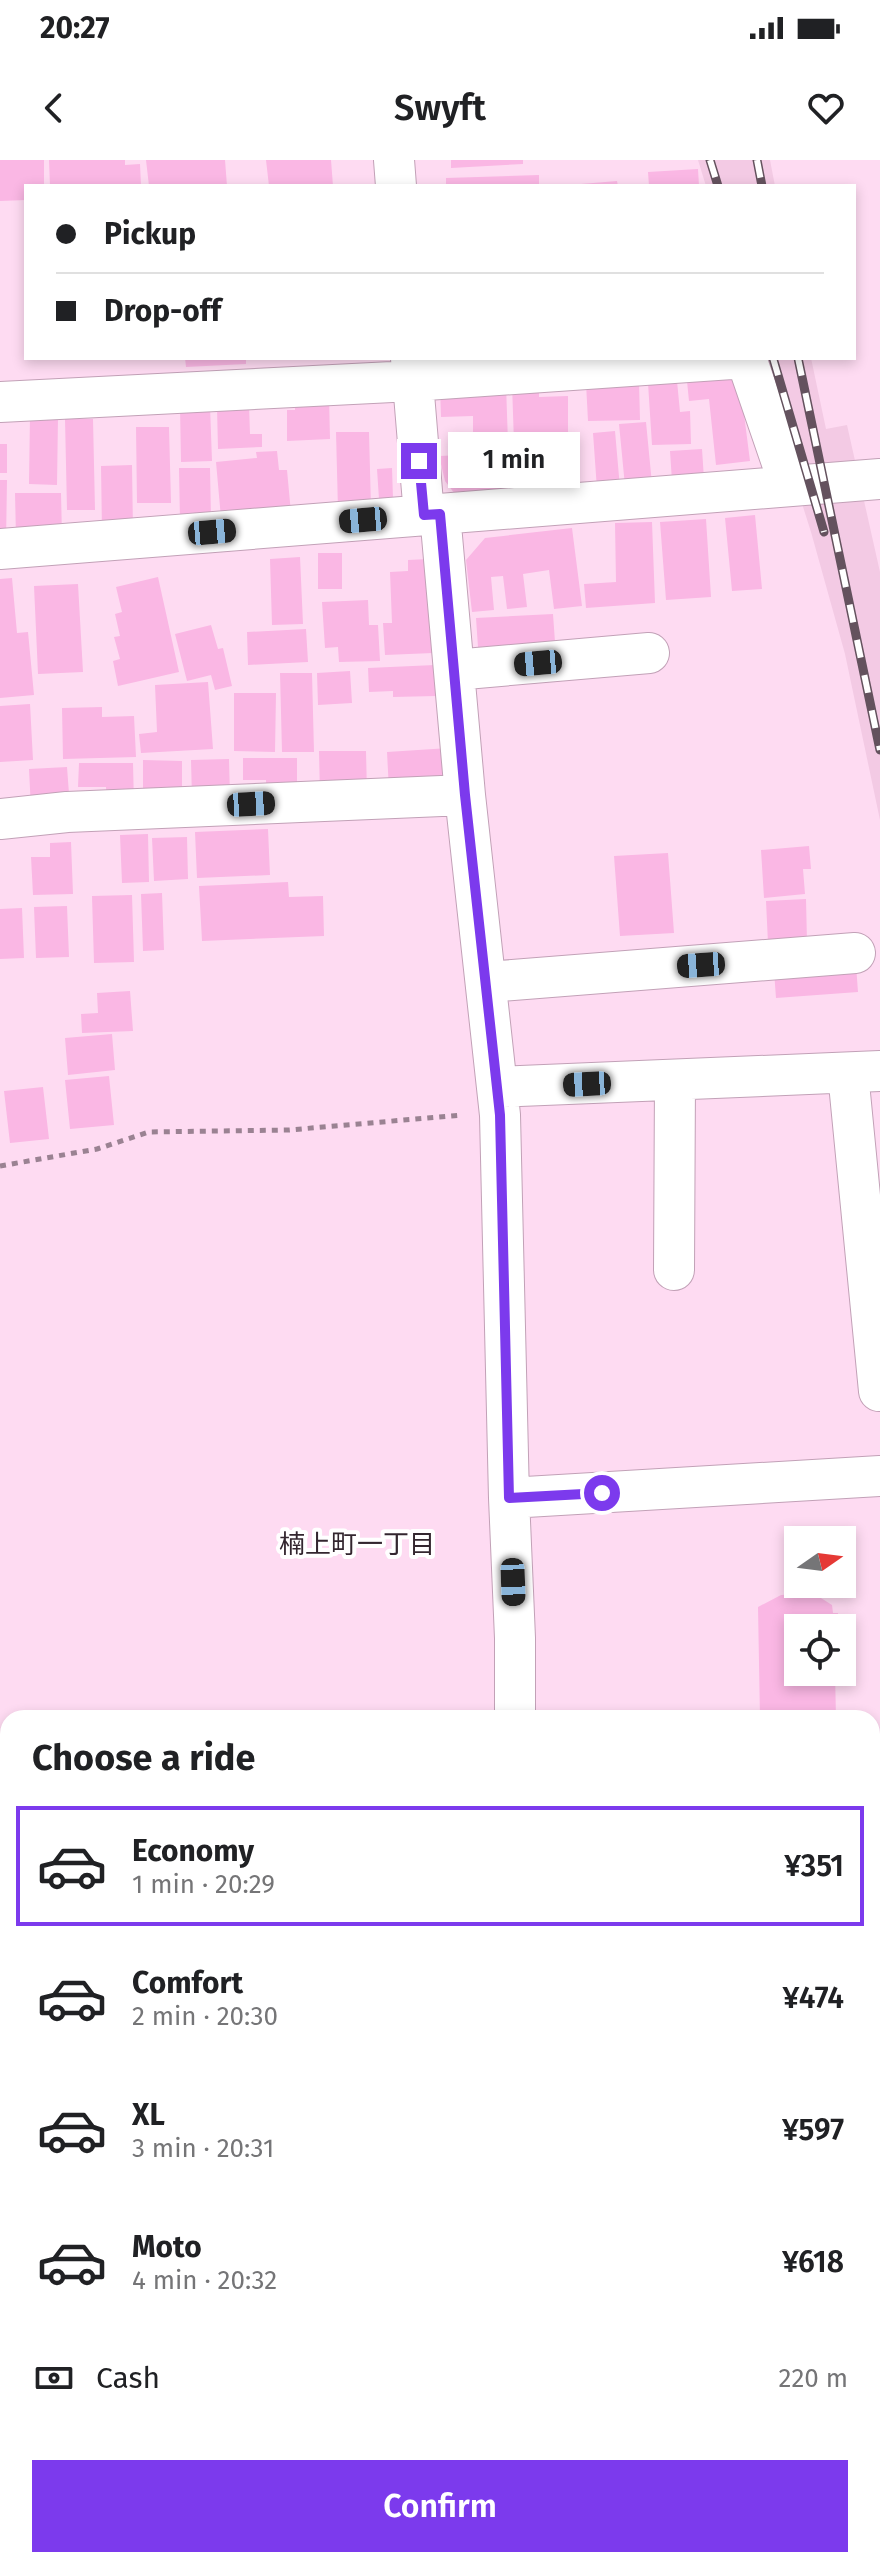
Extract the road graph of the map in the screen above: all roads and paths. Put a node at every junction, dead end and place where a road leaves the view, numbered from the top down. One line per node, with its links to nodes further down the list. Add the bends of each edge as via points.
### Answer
1 (394, 160): 2 (street)
2 (396, 184)
3 (685, 360): 5 (street)
4 (747, 360): 8 (street)
5 (412, 369): 6 (street); 9 (street)
6 (0, 402)
7 (880, 479): 8 (street)
8 (790, 486): 9 (street)
9 (432, 515): 10 (street); 12 (street)
10 (0, 549)
11 (649, 653): 12 (street)
12 (454, 670): 13 (street)
13 (465, 795): 14 (street); 16 (street)
14 (0, 819)
15 (855, 953): 16 (street)
16 (487, 982): 19 (street)
17 (864, 1072): 18 (street); 22 (street)
18 (675, 1080): 19 (street); 21 (street)
19 (499, 1101): 20 (path, via 470,1115 289,1130 149,1132 97,1149); 24 (street)
20 (0, 1166)
21 (674, 1270)
22 (879, 1391)
23 (880, 1476): 24 (street)
24 (509, 1498): 25 (street)
25 (515, 1710)

